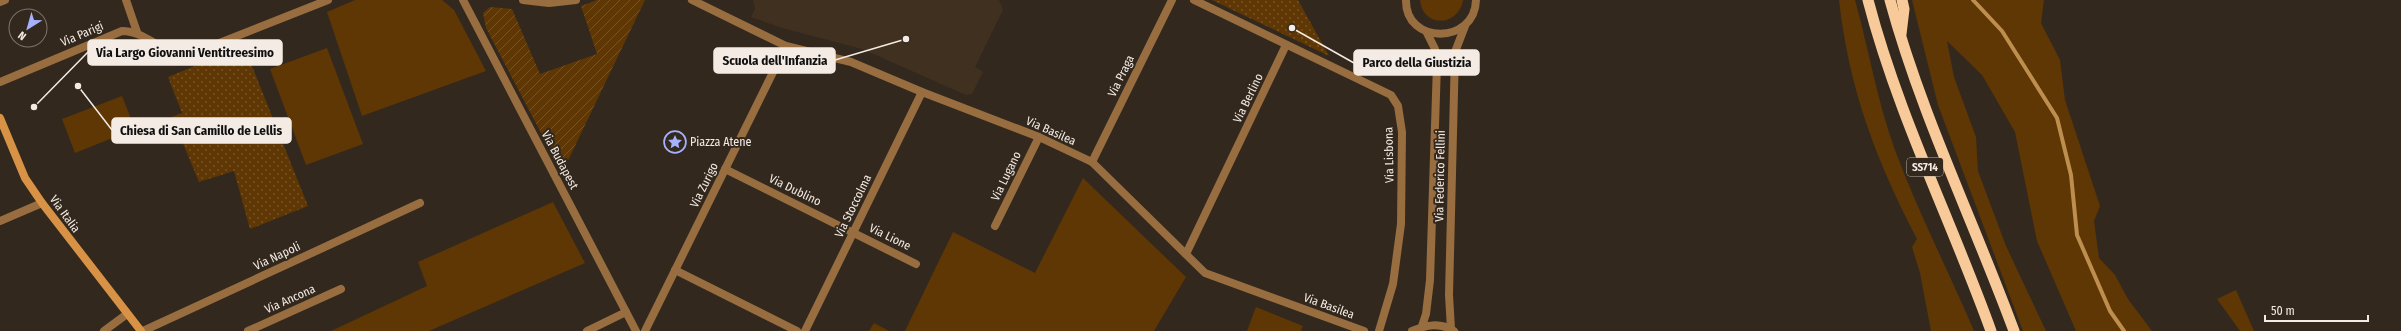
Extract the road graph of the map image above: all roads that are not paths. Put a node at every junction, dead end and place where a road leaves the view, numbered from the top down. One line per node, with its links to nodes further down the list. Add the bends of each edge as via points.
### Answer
1 (5, 0): 15 (street)
2 (126, 0): 17 (street)
3 (328, 0): 17 (street, via 189,56 175,54)
4 (463, 0): 37 (street, Via Budapest)
5 (523, 0): 6 (street, via 548,3)
6 (576, 0)
7 (1172, 0): 26 (street, Via Praga)
8 (1194, 0): 20 (street)
9 (1406, 0): 18 (street, via 1408,13 1413,21)
10 (1476, 0): 16 (street, Via Federico Fellini, via 1474,11)
11 (1868, 0): 52 (highway, SS714, via 1912,135)
12 (1890, 0): 19 (highway, SS714)
13 (1902, 0): 19 (highway, via 1904,9)
14 (695, 1): 21 (street, Via Basilea)
15 (0, 2)
16 (1465, 26): 18 (street, via 1447,35); 40 (street, Via Federico Fellini, via 1455,52 1449,295)
17 (137, 32): 22 (street, Via Parigi, via 122,31 108,36)
18 (1428, 33): 39 (street, Via Federico Fellini, via 1436,49 1437,64 1430,280)
19 (1900, 39): 53 (highway, SS714, via 1927,118)
20 (1286, 45): 33 (street, Via Berlino); 50 (street, Via Lisbona, via 1391,95 1398,106 1402,132 1401,224 1393,284)
21 (786, 46): 23 (street, Via Basilea, via 851,62); 27 (street, Via Zurigo)
22 (0, 82)
23 (922, 92): 25 (street, Via Basilea); 32 (street, Via Stoccolma)
24 (0, 118): 28 (main road, Via Italia, via 25,178)
25 (1039, 137): 26 (street, Via Basilea); 31 (street, Via Lugano)
26 (1092, 162): 33 (street, Via Basilea)
27 (725, 169): 32 (street, Via Dublino); 35 (street, Via Zurigo)
28 (42, 203): 30 (street); 38 (main road, Via Italia)
29 (420, 203): 42 (street, Via Napoli)
30 (0, 221)
31 (995, 226)
32 (853, 233): 34 (street, Via Lione); 48 (street, Via Stoccolma)
33 (1186, 254): 49 (street, Via Basilea, via 1205,273)
34 (916, 264)
35 (675, 270): 46 (street, Via Zurigo); 47 (street)
36 (341, 289): 43 (street, Via Ancona)
37 (626, 312): 44 (street); 45 (street, Via Budapest)
38 (127, 314): 41 (street); 42 (main road, Via Italia)
39 (1422, 326): 40 (street, via 1431,325); 51 (street)
40 (1452, 330)
41 (104, 331)
42 (142, 331)
43 (248, 331)
44 (587, 331)
45 (636, 331)
46 (645, 331)
47 (797, 331)
48 (805, 331)
49 (1364, 331)
50 (1379, 331)
51 (1412, 331)
52 (1991, 331)
53 (2014, 331)

